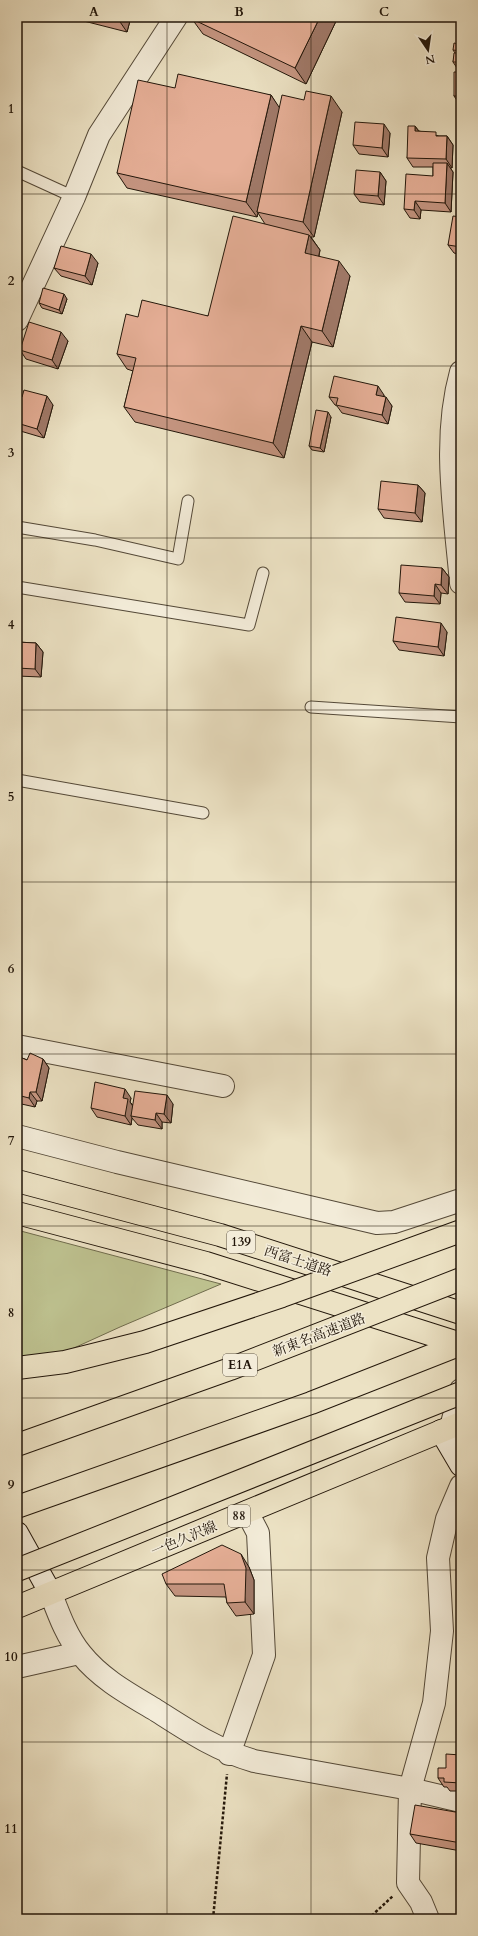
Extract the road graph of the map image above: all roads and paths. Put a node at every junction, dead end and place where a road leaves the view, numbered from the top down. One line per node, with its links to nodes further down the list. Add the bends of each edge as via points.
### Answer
1 (176, 17): 3 (street, via 99,135)
2 (17, 172): 3 (lane)
3 (74, 197): 4 (street)
4 (17, 320)
5 (461, 372): 6 (street)
6 (456, 417): 10 (street, via 451,479)
7 (188, 501): 8 (lane, via 178,559 95,540)
8 (17, 527)
9 (263, 573): 11 (lane, via 249,625)
10 (461, 583)
11 (17, 587)
12 (312, 707): 13 (lane)
13 (461, 717)
14 (17, 780): 15 (lane)
15 (203, 813)
16 (17, 1046): 17 (street)
17 (223, 1086)
18 (17, 1136): 20 (street, via 377,1223 394,1222)
19 (17, 1181): 24 (main road, 西富士道路 / 139, via 220,1235)
20 (461, 1200)
21 (17, 1213): 25 (main road, 西富士道路 / 139, via 206,1263)
22 (461, 1231): 26 (main road, bridge, via 282,1296 145,1342 65,1362)
23 (461, 1279): 30 (main road, 新東名高速道路 / E1A, bridge, via 230,1369)
24 (461, 1313)
25 (461, 1344): 33 (main road, via 303,1406)
26 (17, 1368)
27 (461, 1390): 29 (street)
28 (461, 1393): 36 (main road, bridge)
29 (451, 1427): 31 (street); 34 (main road, 一色久沢線 / 88)
30 (17, 1445)
31 (461, 1464)
32 (461, 1486): 42 (street, via 447,1519 438,1558 442,1631 435,1696)
33 (17, 1507)
34 (247, 1512): 37 (main road, 一色久沢線 / 88); 41 (street, via 258,1533 264,1655)
35 (17, 1533): 37 (street)
36 (17, 1570)
37 (51, 1594): 38 (main road, 一色久沢線 / 88); 39 (street, via 65,1629)
38 (17, 1607)
39 (79, 1653): 40 (street); 41 (street, via 94,1669 118,1687)
40 (17, 1667)
41 (229, 1754): 42 (street, via 254,1761); 45 (path)
42 (410, 1789): 43 (street); 44 (street)
43 (461, 1801)
44 (408, 1883): 46 (path); 47 (street, via 421,1902)
45 (213, 1919)
46 (368, 1919)
47 (428, 1919)

